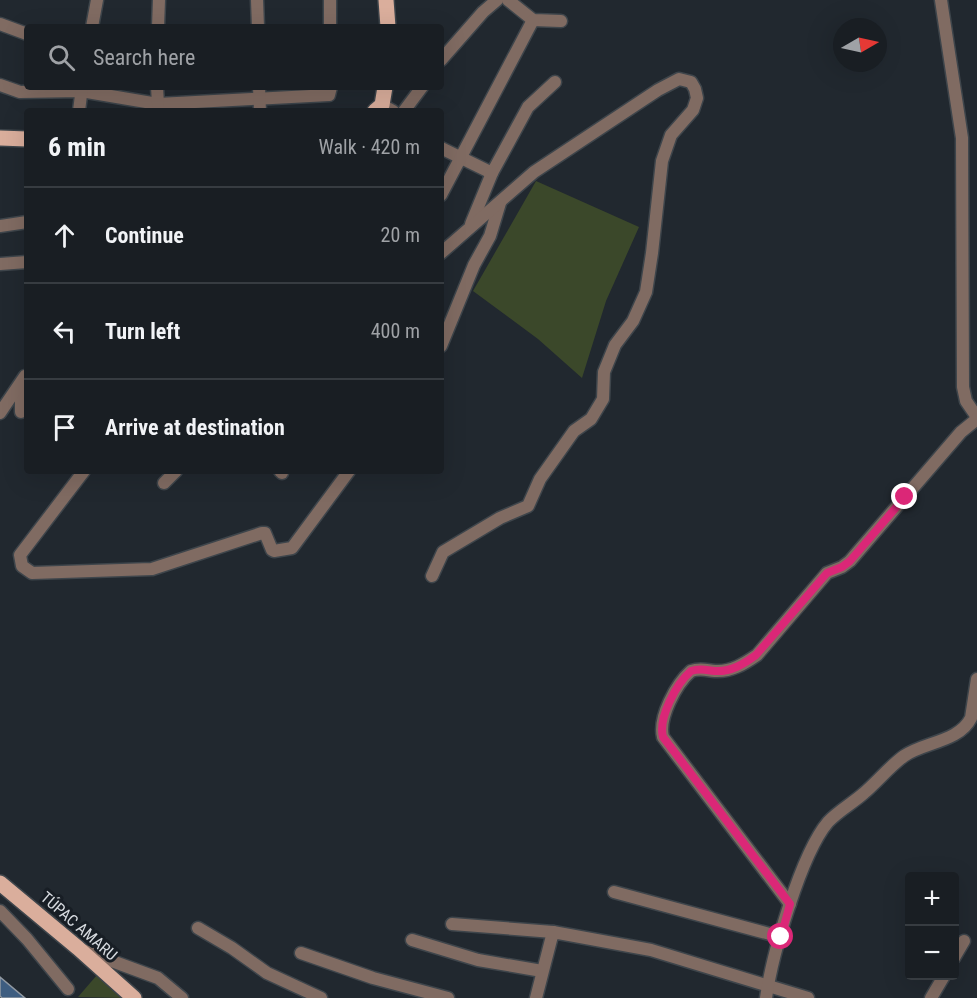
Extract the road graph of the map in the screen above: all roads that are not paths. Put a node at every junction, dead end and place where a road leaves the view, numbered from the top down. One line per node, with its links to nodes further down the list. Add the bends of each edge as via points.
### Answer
1 (97, 0): 12 (street)
2 (159, 0): 13 (street)
3 (257, 0): 14 (street)
4 (330, 0): 15 (street)
5 (386, 0): 16 (main road)
6 (497, 0): 18 (street)
7 (507, 0): 9 (street)
8 (941, 0): 51 (street, via 962,138 963,387 966,401)
9 (533, 20): 10 (street); 36 (street)
10 (561, 21)
11 (0, 24): 17 (street)
12 (93, 24)
13 (158, 24)
14 (258, 24)
15 (330, 24)
16 (388, 24)
17 (24, 33)
18 (444, 57)
19 (555, 82): 37 (street, via 528,107)
20 (0, 85): 21 (street, via 20,92)
21 (61, 90)
22 (81, 90): 30 (street)
23 (86, 90): 29 (street)
24 (158, 90): 29 (street)
25 (331, 90): 28 (street, via 329,95)
26 (385, 90): 31 (main road)
27 (420, 90): 32 (street)
28 (260, 99): 29 (street)
29 (158, 104)
30 (79, 108)
31 (383, 108)
32 (406, 108)
33 (0, 138): 34 (main road)
34 (24, 139)
35 (444, 149): 36 (street)
36 (460, 157): 37 (street); 38 (street)
37 (492, 173): 42 (street)
38 (444, 189)
39 (500, 202): 42 (street); 46 (street, via 490,236); 56 (street, via 534,172 672,82 691,82 697,98 693,110 671,135 662,161 646,292 604,372 603,399 540,479 528,506 443,552)
40 (24, 222): 41 (street)
41 (0, 226)
42 (469, 228): 43 (street)
43 (444, 250)
44 (24, 262): 45 (street)
45 (0, 264)
46 (444, 339)
47 (24, 377): 50 (street)
48 (24, 381): 49 (street)
49 (21, 412)
50 (0, 413)
51 (977, 418): 60 (street, via 850,561 827,573 756,655 727,670 691,671 667,707 663,737)
52 (82, 474): 54 (street, via 20,555 22,566 32,573 152,569 262,532 272,550 292,548)
53 (173, 474): 55 (street)
54 (347, 474)
55 (164, 483)
56 (432, 576)
57 (977, 679): 60 (street, via 968,724 955,734 905,756 828,822 812,849)
58 (0, 884): 68 (main road, TÚPAC AMARU)
59 (614, 892): 65 (street)
60 (790, 904): 65 (street)
61 (0, 911): 74 (street)
62 (452, 924): 64 (street)
63 (198, 928): 78 (street, via 267,973)
64 (553, 932): 71 (street); 73 (street, via 651,950)
65 (781, 937): 73 (street)
66 (412, 940): 71 (street, via 478,960)
67 (964, 941): 69 (street)
68 (78, 948): 76 (main road, TÚPAC AMARU); 77 (street, via 158,978)
69 (959, 949)
70 (301, 953): 75 (street)
71 (542, 971): 80 (street)
72 (941, 980): 83 (street)
73 (768, 984): 81 (street); 82 (street)
74 (68, 989)
75 (401, 992): 79 (street)
76 (134, 998)
77 (182, 998)
78 (321, 998)
79 (448, 998)
80 (536, 998)
81 (766, 998)
82 (808, 998)
83 (931, 998)

